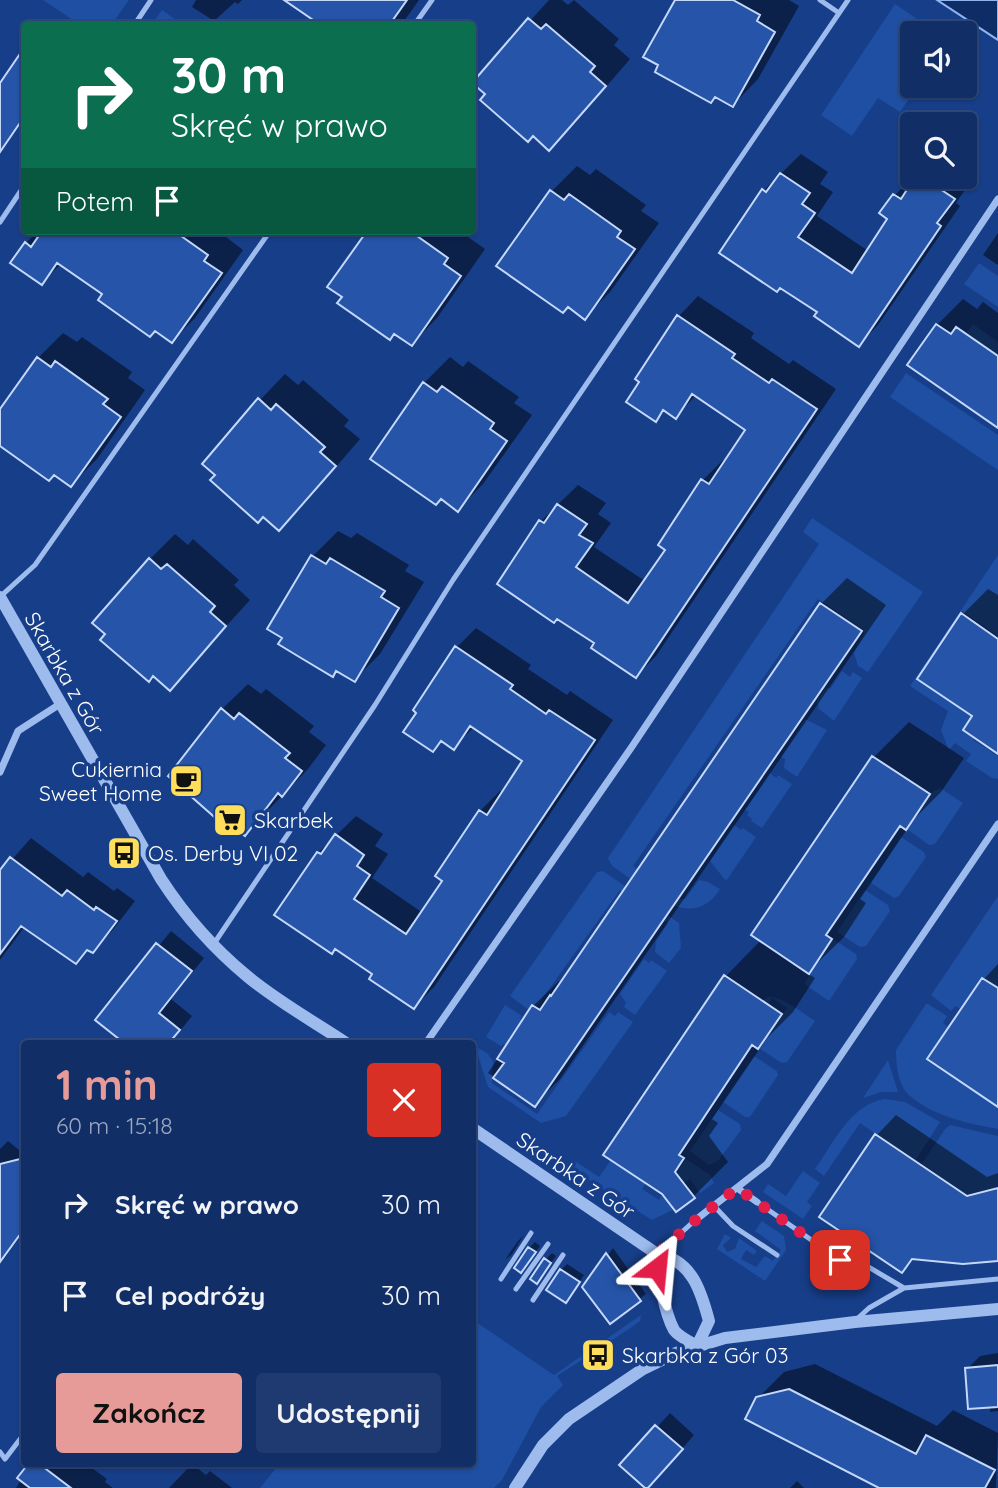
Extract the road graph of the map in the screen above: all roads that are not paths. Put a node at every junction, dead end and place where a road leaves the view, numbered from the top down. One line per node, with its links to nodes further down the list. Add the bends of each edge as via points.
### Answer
1 (151, 0): 6 (lane)
2 (432, 0): 7 (lane)
3 (820, 0): 5 (lane)
4 (848, 0): 5 (lane)
5 (839, 13): 16 (lane, via 453,580)
6 (137, 21)
7 (417, 21)
8 (21, 190): 10 (lane)
9 (998, 199): 18 (street, via 631,748)
10 (0, 222)
11 (267, 235): 12 (lane, via 35,565)
12 (0, 597): 13 (street, Skarbka z Gór)
13 (60, 704): 14 (street, via 18,731); 16 (street, Skarbka z Gór, via 161,879)
14 (0, 772)
15 (998, 824): 20 (street, via 768,1164)
16 (213, 946): 17 (street, Skarbka z Gór, via 248,977)
17 (342, 1040)
18 (428, 1040)
19 (476, 1131): 26 (street, Skarbka z Gór)
20 (737, 1188): 21 (street); 22 (street)
21 (757, 1202): 31 (lane, via 840,1260 860,1262)
22 (714, 1206): 23 (street); 28 (lane, via 733,1226)
23 (693, 1222): 26 (lane)
24 (531, 1233): 29 (lane)
25 (548, 1244): 32 (lane)
26 (657, 1254): 36 (street, via 675,1331); 36 (street, Skarbka z Gór, via 680,1263 701,1290 709,1321)
27 (562, 1255): 33 (lane)
28 (777, 1255)
29 (501, 1279)
30 (998, 1279): 31 (lane)
31 (904, 1288): 35 (lane, via 869,1308)
32 (516, 1289)
33 (533, 1300)
34 (998, 1309): 35 (street)
35 (855, 1322): 36 (street, via 725,1338)
36 (697, 1346): 39 (street, via 643,1369 569,1419 543,1445)
37 (21, 1438): 38 (lane, via 5,1459)
38 (0, 1452)
39 (515, 1488)

